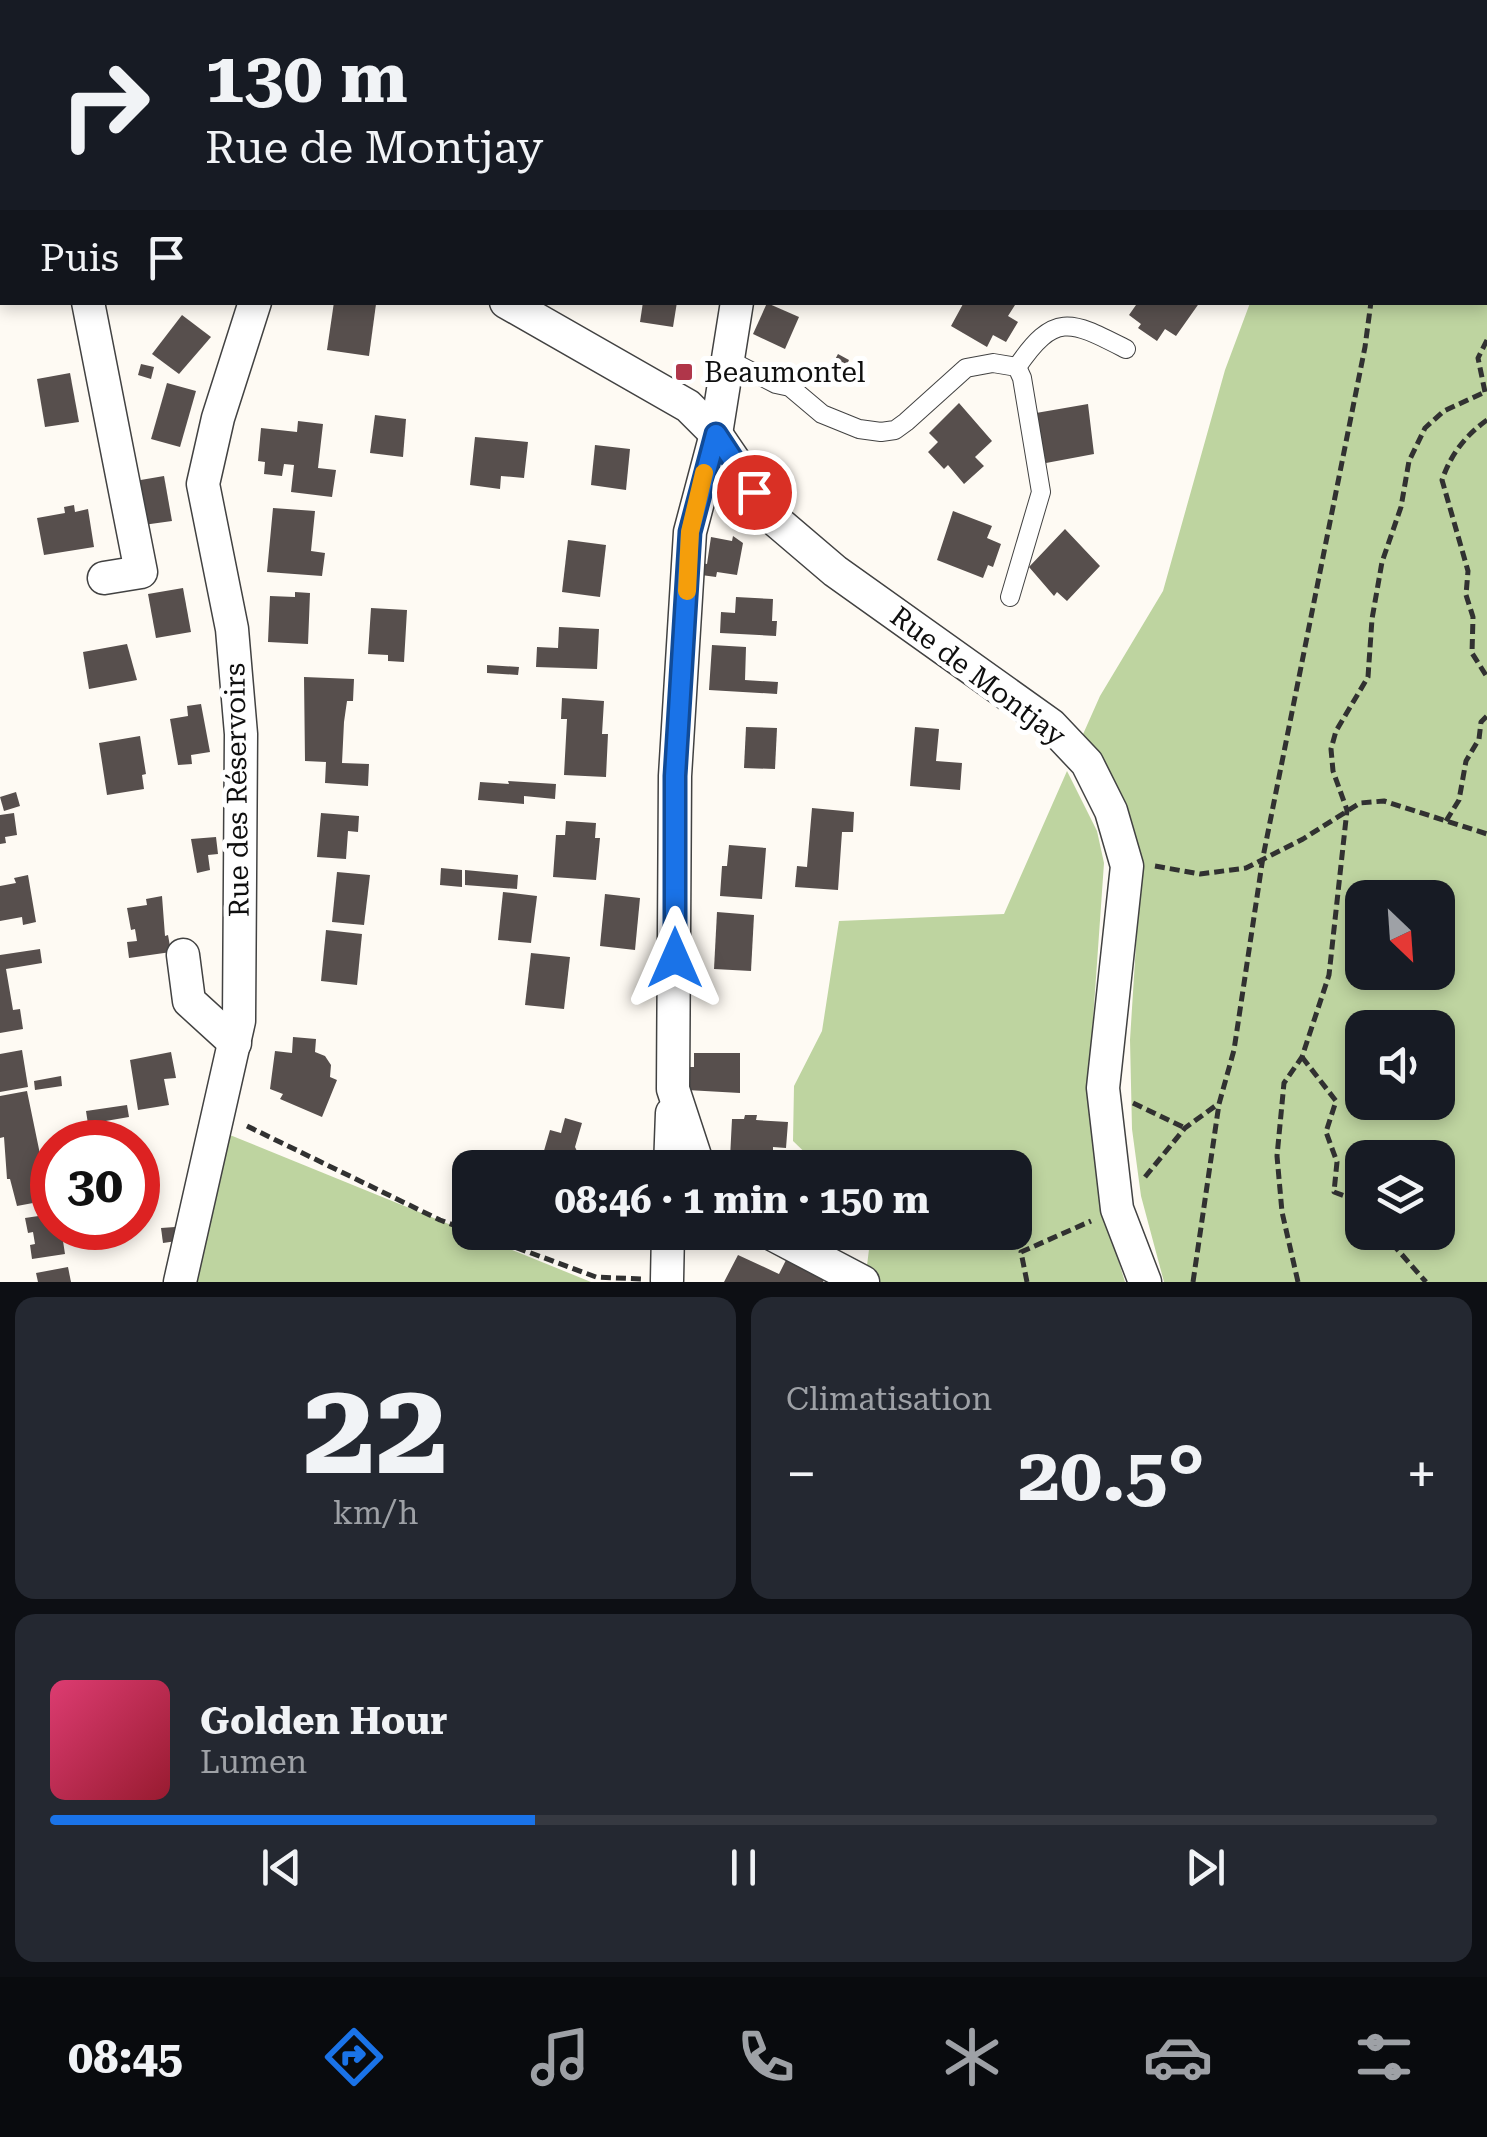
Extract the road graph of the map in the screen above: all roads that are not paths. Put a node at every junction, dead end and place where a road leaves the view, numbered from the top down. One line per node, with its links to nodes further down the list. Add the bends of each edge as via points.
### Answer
1 (89, 305): 9 (street, via 141,572)
2 (254, 305): 12 (street, Rue des Réservoirs, via 203,484 232,629 241,734)
3 (511, 305): 8 (street, Rue de Montjay, via 688,406)
4 (737, 305): 6 (street)
5 (1126, 349): 7 (lane, via 1082,326 1060,326 1037,338)
6 (729, 360): 7 (lane, via 790,388 822,414 881,432 906,422 966,368); 8 (street)
7 (1017, 367): 10 (lane, via 1041,492)
8 (716, 434): 13 (street, via 689,550 675,776); 21 (street, Rue de Montjay, via 774,519 836,572 1051,725 1087,762 1127,866 1103,1088 1117,1209)
9 (104, 578)
10 (1010, 597)
11 (182, 955): 12 (street, via 189,1001)
12 (235, 1043): 19 (street, Rue des Réservoirs)
13 (673, 1089): 14 (street); 15 (street)
14 (671, 1150)
15 (693, 1150)
16 (668, 1250): 18 (street)
17 (802, 1250): 20 (street)
18 (667, 1280)
19 (180, 1282)
20 (863, 1282)
21 (1145, 1282)

